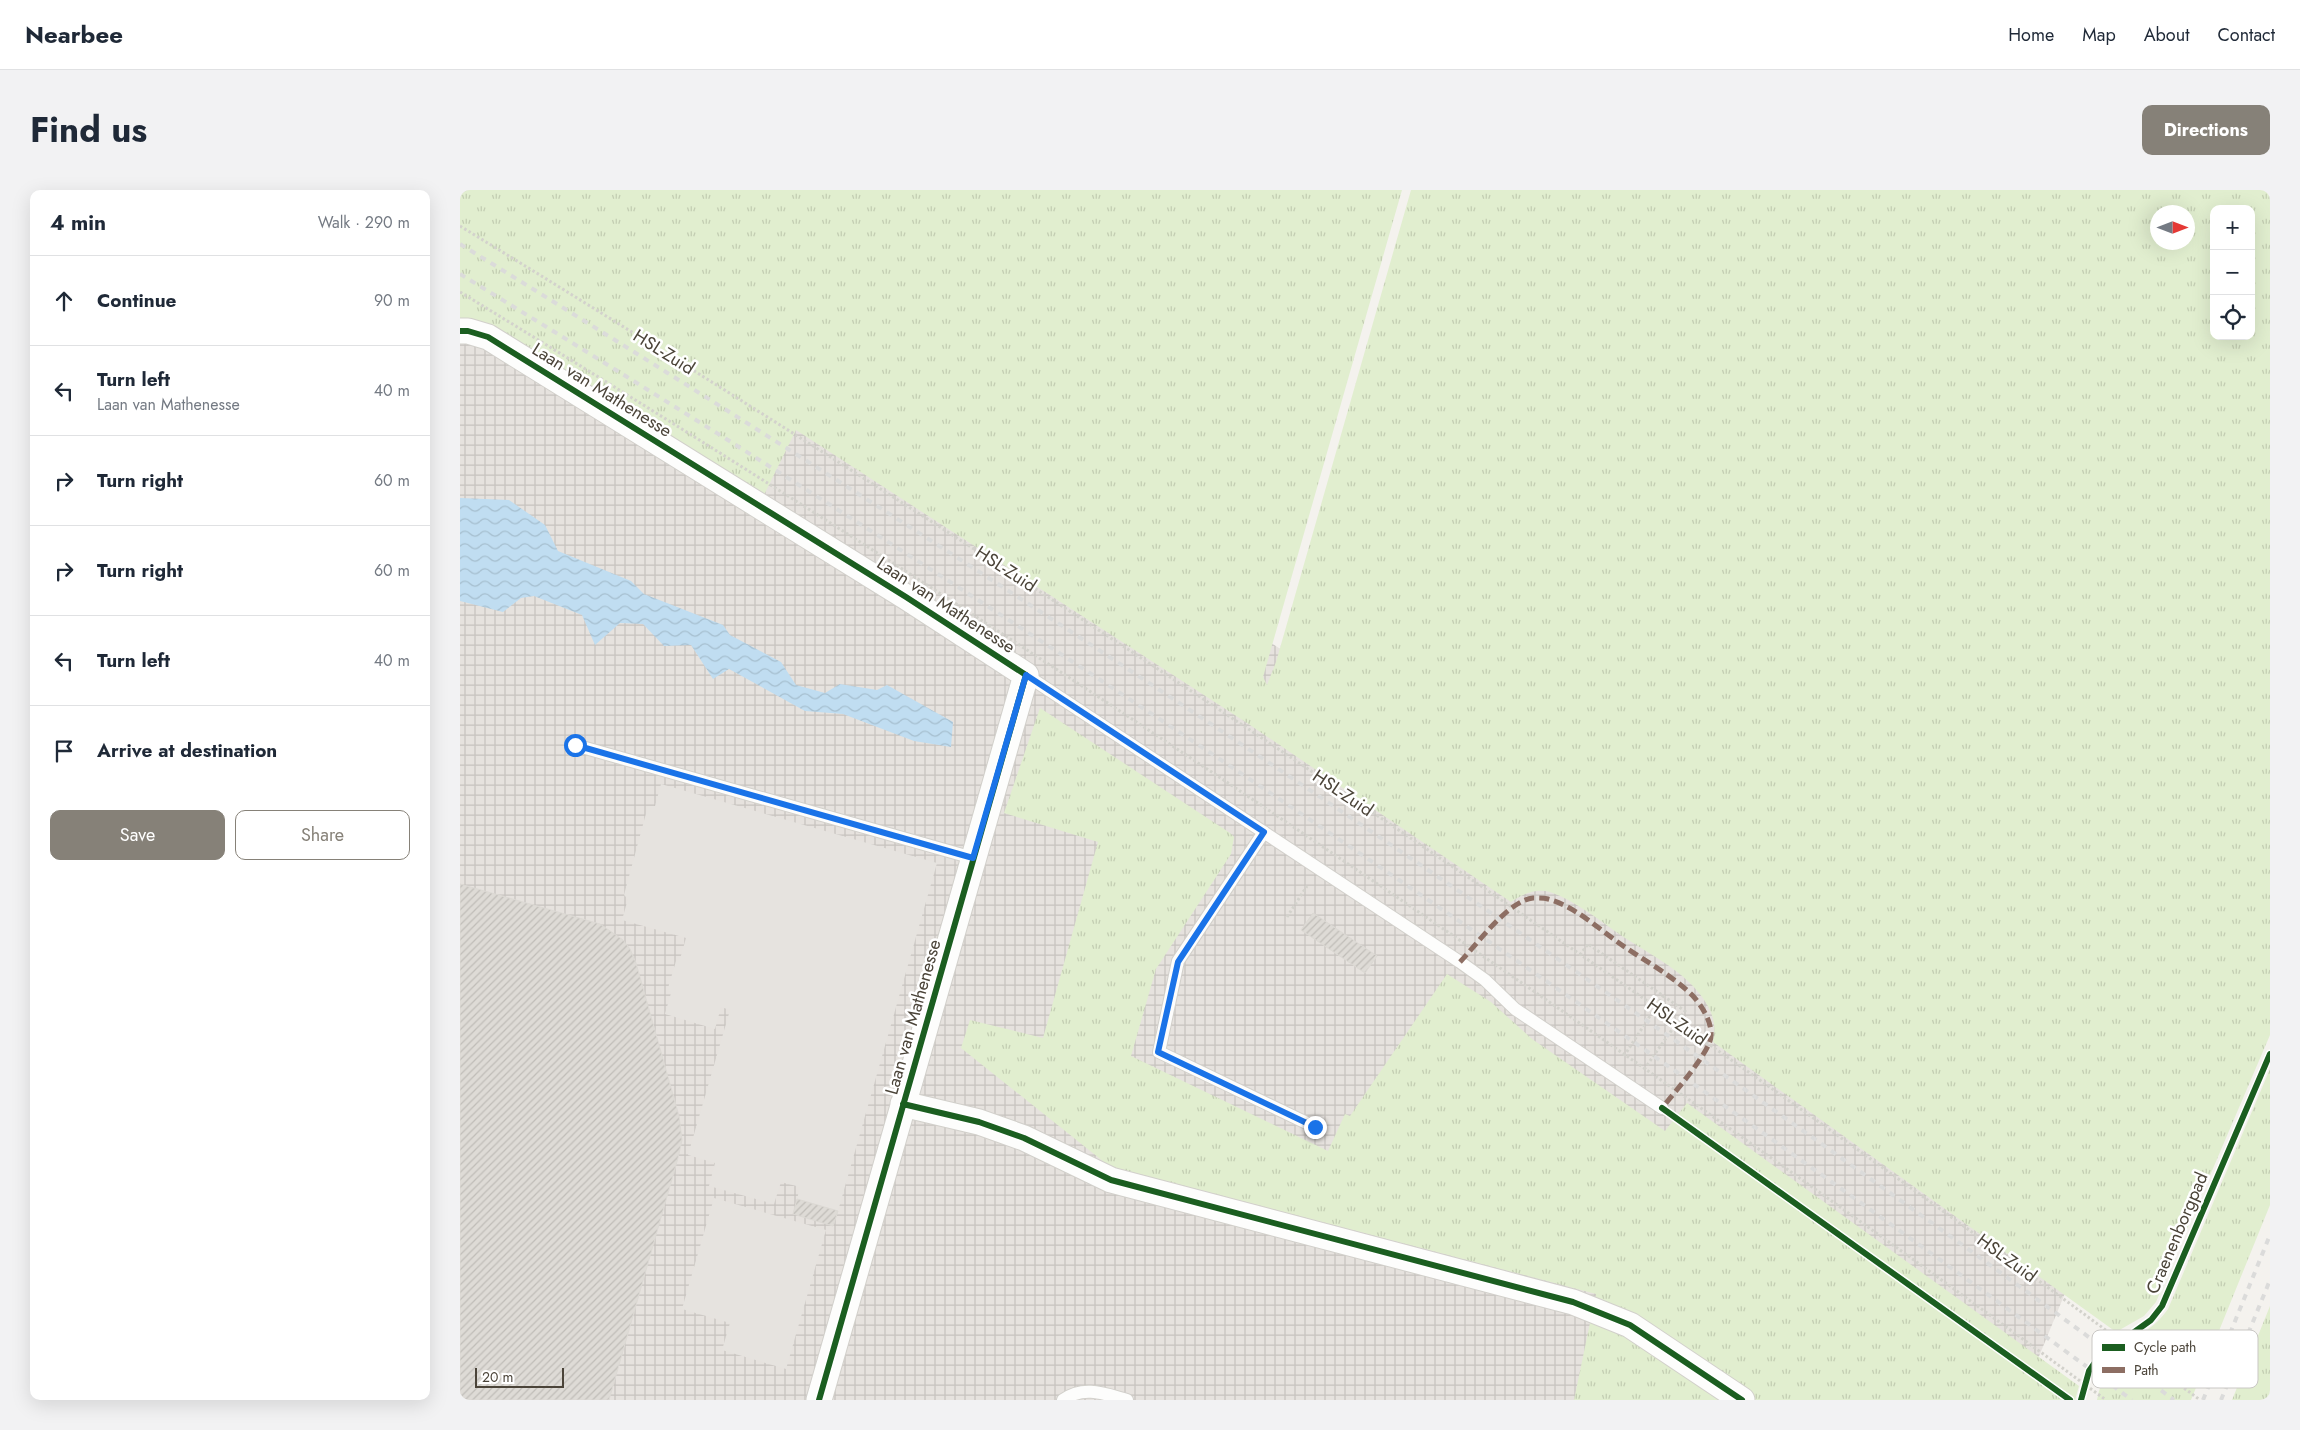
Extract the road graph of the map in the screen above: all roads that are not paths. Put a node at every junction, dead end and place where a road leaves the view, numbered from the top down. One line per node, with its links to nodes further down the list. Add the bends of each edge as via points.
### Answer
1 (460, 331): 2 (street, Laan van Mathenesse, via 488,337)
2 (1026, 675): 4 (lane); 5 (street, Laan van Mathenesse)
3 (575, 745): 5 (lane)
4 (1264, 832): 7 (lane, via 1460,962 1516,1009); 8 (lane, via 1178,962 1158,1052)
5 (973, 858): 6 (street, Laan van Mathenesse)
6 (904, 1104): 9 (street, Laan van Mathenesse); 12 (street, via 979,1122 1024,1138 1111,1180 1573,1302 1630,1325)
7 (1662, 1108)
8 (1315, 1127)
9 (819, 1400)
10 (1063, 1400): 11 (lane, via 1080,1392 1095,1391)
11 (1127, 1400)
12 (1742, 1400)

